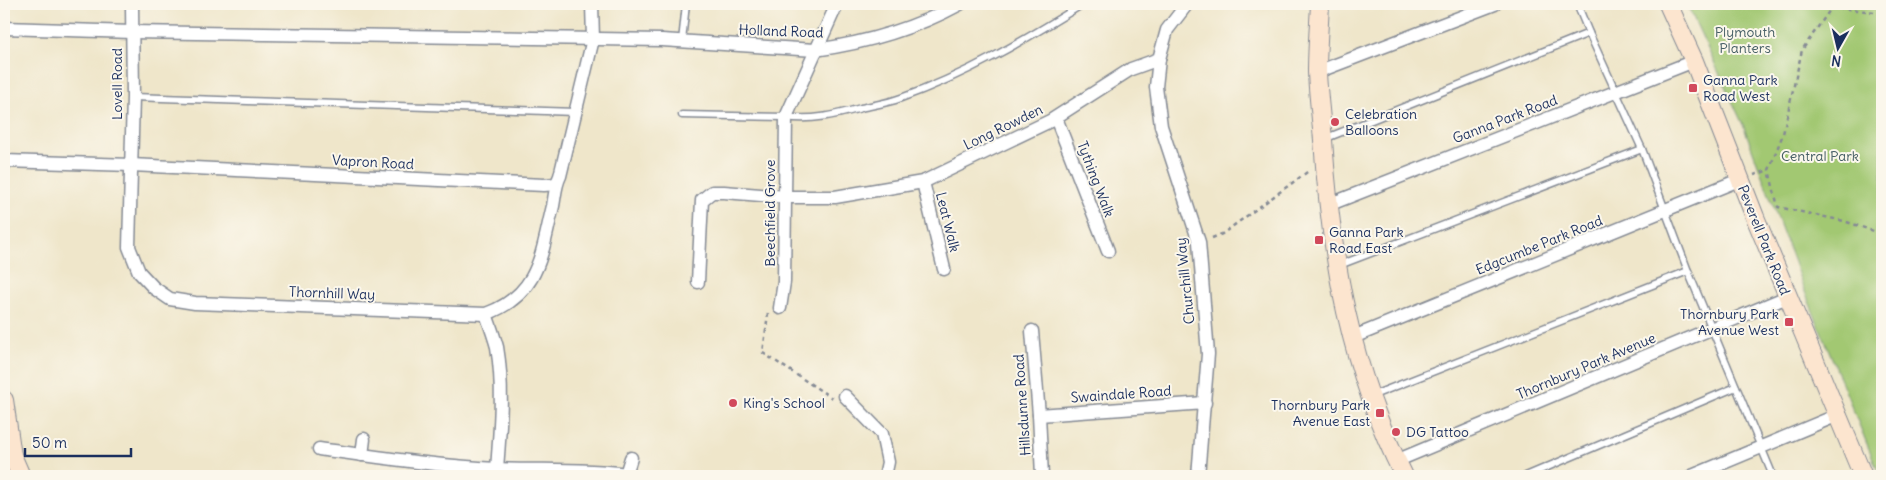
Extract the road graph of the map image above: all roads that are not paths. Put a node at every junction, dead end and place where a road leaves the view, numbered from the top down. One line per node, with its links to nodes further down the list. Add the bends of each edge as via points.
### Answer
1 (132, 4): 13 (street, Lovell Road)
2 (592, 4): 15 (street)
3 (686, 4): 16 (lane)
4 (837, 4): 17 (street)
5 (960, 4): 17 (street, Holland Road, via 911,27)
6 (1083, 4): 25 (lane, via 969,69 900,98 834,115 800,119)
7 (1187, 4): 18 (street, via 1167,30)
8 (1320, 4): 20 (street)
9 (1495, 4): 20 (street)
10 (1577, 4): 14 (lane)
11 (1668, 4): 19 (street, Peverell Park Road)
12 (4, 28): 13 (street, Holland Road)
13 (132, 32): 15 (street, Holland Road); 22 (street, Lovell Road)
14 (1589, 33): 21 (lane); 27 (lane)
15 (593, 39): 16 (street, Holland Road); 23 (street)
16 (682, 41): 17 (street, Holland Road)
17 (815, 50): 25 (street)
18 (1159, 59): 26 (street, Long Rowden, via 1131,69); 52 (street, Churchill Way, via 1156,87 1161,126 1199,242 1208,354)
19 (1694, 62): 21 (street, Ganna Park Road); 31 (street, Peverell Park Road)
20 (1317, 72): 27 (street)
21 (1616, 91): 28 (lane); 35 (street, Ganna Park Road)
22 (133, 97): 23 (lane); 30 (street, Lovell Road)
23 (575, 112): 33 (street)
24 (682, 115): 25 (lane)
25 (786, 117): 34 (street, Beechfield Grove)
26 (1056, 118): 32 (street, Long Rowden); 37 (street, Tything Walk)
27 (1323, 140): 35 (street)
28 (1642, 149): 36 (lane); 38 (lane)
29 (4, 161): 30 (street, Vapron Road)
30 (130, 165): 33 (street, Vapron Road); 44 (street, Thornhill Way, via 129,247 139,272 170,299 195,303)
31 (1740, 180): 36 (street, Edgcumbe Park Road); 42 (street, Peverell Park Road)
32 (923, 182): 34 (street, Long Rowden, via 836,197); 39 (street, Leat Walk)
33 (556, 184): 44 (street, via 540,260 529,285 500,308)
34 (786, 197): 41 (street, Long Rowden, via 712,192 702,200); 43 (street, Beechfield Grove, via 784,282)
35 (1328, 205): 38 (street)
36 (1666, 210): 40 (lane); 47 (street, Edgcumbe Park Road)
37 (1108, 252)
38 (1336, 266): 47 (street)
39 (944, 269)
40 (1688, 271): 45 (lane); 49 (lane)
41 (698, 282)
42 (1788, 297): 45 (street, Thornbury Park Avenue); 54 (street, Peverell Park Road)
43 (775, 308)
44 (486, 314): 62 (street, via 500,373)
45 (1712, 330): 48 (lane); 63 (street, Thornbury Park Avenue)
46 (1032, 331): 53 (street, Hillsdunne Road)
47 (1350, 338): 49 (street)
48 (1736, 387): 57 (lane); 69 (lane)
49 (1370, 397): 63 (street)
50 (4, 400): 60 (street)
51 (841, 400): 66 (street, via 882,434 888,462)
52 (1204, 403): 53 (street, Swaindale Road); 68 (street, Churchill Way)
53 (1039, 415): 67 (street, Hillsdunne Road)
54 (1838, 415): 57 (street); 72 (street, Peverell Park Road)
55 (4, 434): 60 (street)
56 (364, 439): 59 (street)
57 (1762, 448): 70 (street); 71 (lane)
58 (319, 449): 59 (street)
59 (362, 455): 62 (street)
60 (12, 456): 65 (street)
61 (631, 458): 64 (street)
62 (497, 469): 64 (street, via 598,470)
63 (1400, 469)
64 (626, 475)
65 (21, 476)
66 (885, 476)
67 (1042, 476)
68 (1198, 476)
69 (1526, 476)
70 (1692, 476)
71 (1773, 476)
72 (1863, 476)

